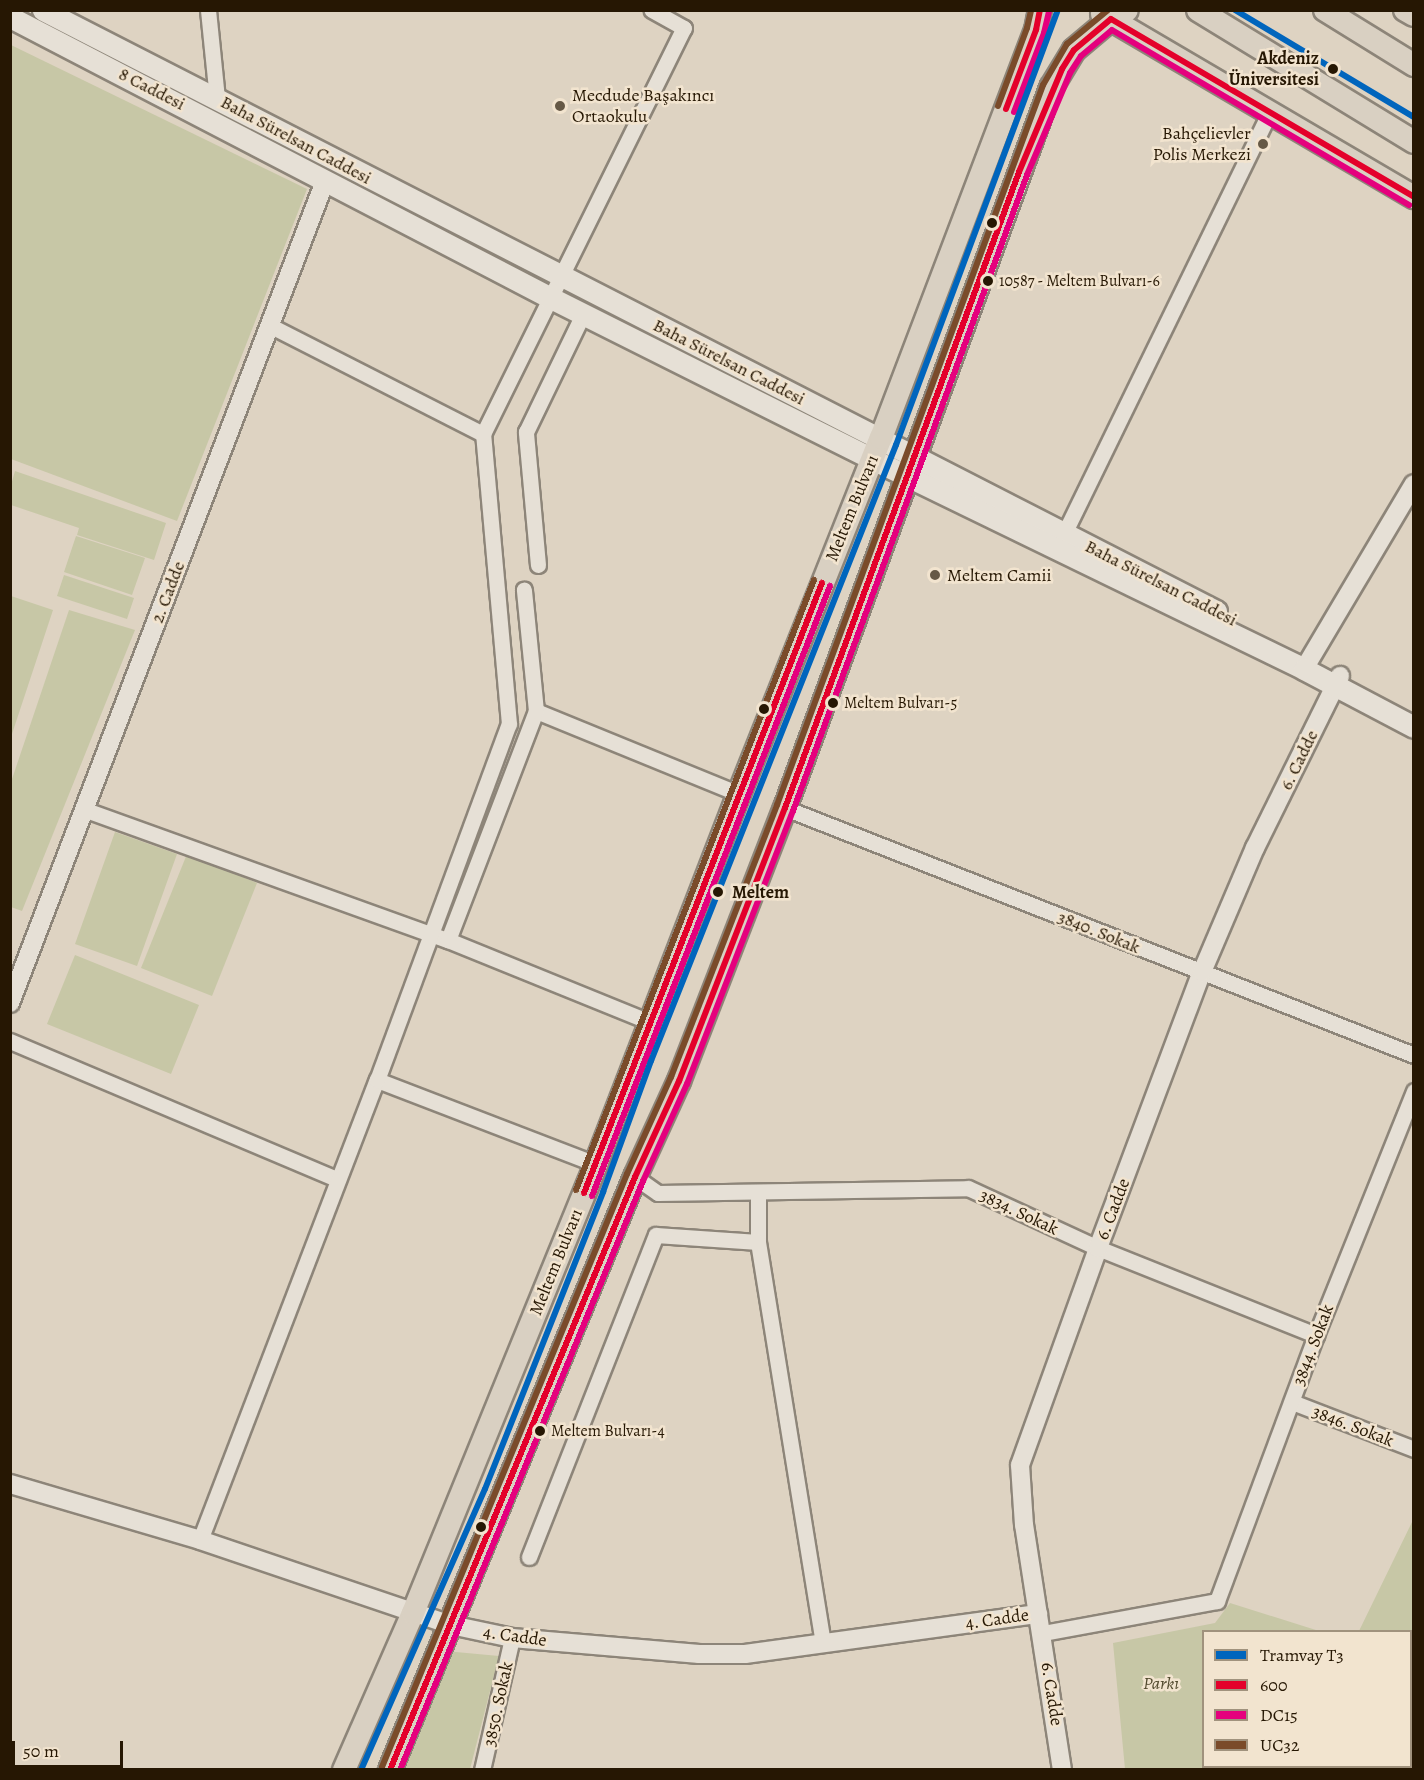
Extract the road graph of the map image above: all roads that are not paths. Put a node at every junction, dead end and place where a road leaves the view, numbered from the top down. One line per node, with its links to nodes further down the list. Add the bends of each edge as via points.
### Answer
1 (43, 10): 12 (main road, Baha Sürelsan Caddesi)
2 (208, 10): 12 (street)
3 (652, 10): 17 (street, via 684,28)
4 (1040, 10): 22 (main road, Meltem Bulvarı, via 1036,30)
5 (1198, 10): 14 (main road)
6 (1325, 10): 11 (main road)
7 (1405, 10): 9 (main road)
8 (1112, 13): 13 (main road); 24 (main road, via 1074,50 1051,88)
9 (1413, 15)
10 (10, 17): 15 (main road, 8 Caddesi)
11 (1413, 65)
12 (217, 98): 17 (main road, Baha Sürelsan Caddesi)
13 (1269, 114): 16 (main road); 26 (street)
14 (1413, 142)
15 (325, 181): 18 (main road, Baha Sürelsan Caddesi); 20 (street, 2. Cadde)
16 (1413, 197)
17 (560, 277): 18 (street); 22 (main road, Baha Sürelsan Caddesi)
18 (549, 297): 19 (main road, Baha Sürelsan Caddesi); 21 (street)
19 (583, 314): 23 (main road, Baha Sürelsan Caddesi); 27 (street, via 526,432)
20 (269, 325): 21 (street); 36 (street, 2. Cadde)
21 (483, 434): 37 (street, via 509,724)
22 (881, 438): 23 (main road, Meltem Bulvarı); 24 (main road, Baha Sürelsan Caddesi)
23 (872, 459): 24 (main road, Baha Sürelsan Caddesi); 34 (main road, Meltem Bulvarı)
24 (911, 466): 26 (main road, Baha Sürelsan Caddesi); 35 (main road)
25 (1413, 484): 29 (street)
26 (1061, 541): 29 (main road, Baha Sürelsan Caddesi)
27 (538, 566)
28 (524, 590): 31 (street)
29 (1307, 664): 30 (main road, Baha Sürelsan Caddesi)
30 (1338, 681): 32 (main road, Baha Sürelsan Caddesi); 33 (main road, Baha Sürelsan Caddesi); 39 (street, 6. Cadde, via 1255,848)
31 (536, 711): 34 (street); 38 (street)
32 (1413, 714)
33 (1413, 727)
34 (739, 794): 41 (main road, Meltem Bulvarı)
35 (785, 808): 39 (street, 3840. Sokak); 47 (main road, via 679,1081)
36 (86, 810): 37 (street); 40 (street, 2. Cadde)
37 (432, 935): 38 (street); 44 (street)
38 (448, 940): 41 (street)
39 (1202, 972): 43 (street, 3840. Sokak); 51 (street, 6. Cadde)
40 (10, 1003)
41 (650, 1022): 46 (main road, Meltem Bulvarı)
42 (10, 1041): 48 (street)
43 (1413, 1055)
44 (377, 1080): 46 (street); 48 (street)
45 (1413, 1091): 52 (street, 3844. Sokak)
46 (596, 1164): 58 (main road, Meltem Bulvarı)
47 (635, 1177): 49 (street, 3834. Sokak, via 658,1192); 60 (main road)
48 (338, 1179): 56 (street)
49 (758, 1193): 50 (street); 51 (street, 3834. Sokak, via 968,1188)
50 (758, 1242): 57 (street, via 656,1235); 63 (street)
51 (1098, 1248): 52 (street, 3834. Sokak); 59 (street, 6. Cadde, via 1020,1465 1024,1525)
52 (1316, 1335): 53 (street, 3844. Sokak)
53 (1292, 1402): 54 (street, 3846. Sokak); 61 (street, 3844. Sokak, via 1217,1601)
54 (1413, 1449)
55 (10, 1484): 56 (street, 4. Cadde)
56 (200, 1540): 58 (street, 4. Cadde)
57 (529, 1557)
58 (413, 1613): 60 (street, 4. Cadde); 64 (main road, Meltem Bulvarı)
59 (1038, 1614): 61 (street, 6. Cadde); 63 (street, 4. Cadde)
60 (451, 1625): 62 (street, 4. Cadde); 65 (main road)
61 (1043, 1633): 67 (street, 6. Cadde)
62 (512, 1638): 63 (street, 4. Cadde, via 699,1654 745,1654); 66 (street, 3850. Sokak)
63 (823, 1644)
64 (345, 1770)
65 (390, 1770)
66 (482, 1770)
67 (1062, 1770)

